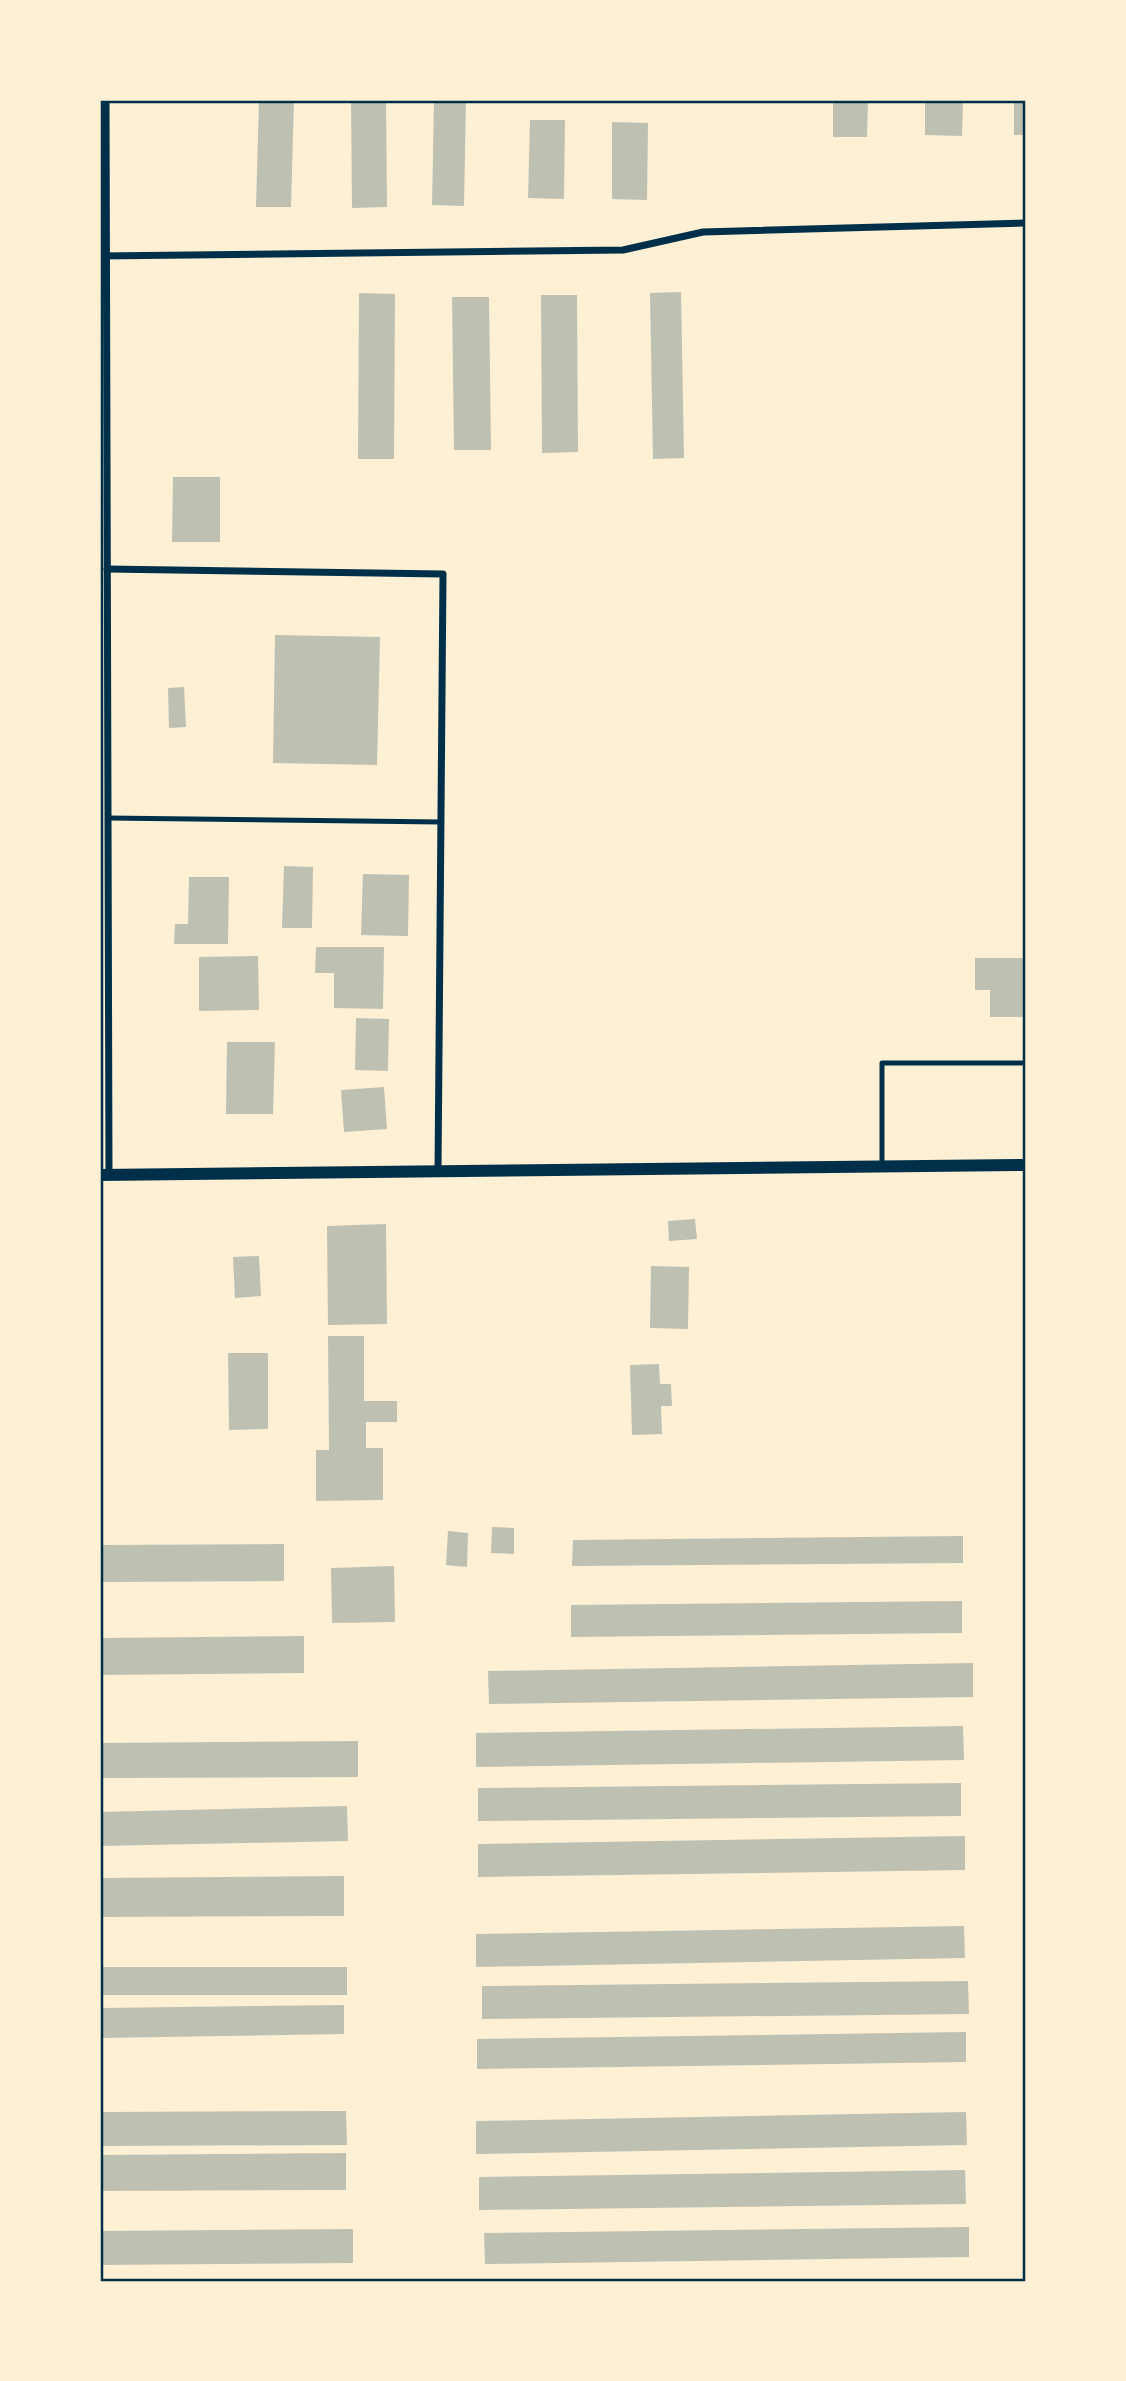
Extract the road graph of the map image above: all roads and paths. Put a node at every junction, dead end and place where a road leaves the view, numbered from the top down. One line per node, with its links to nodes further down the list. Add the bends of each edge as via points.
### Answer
1 (106, 100): 3 (street)
2 (1026, 223): 3 (street, via 703,232 623,250)
3 (103, 256): 4 (street)
4 (103, 493): 5 (street)
5 (107, 569): 6 (street); 8 (street, via 443,575)
6 (104, 738): 7 (street)
7 (108, 818): 8 (lane); 9 (street)
8 (441, 822): 13 (street)
9 (104, 965): 14 (street)
10 (1026, 1063): 12 (lane, via 882,1063)
11 (1026, 1165): 12 (street)
12 (882, 1167): 13 (street)
13 (438, 1171): 14 (street)
14 (104, 1175)

